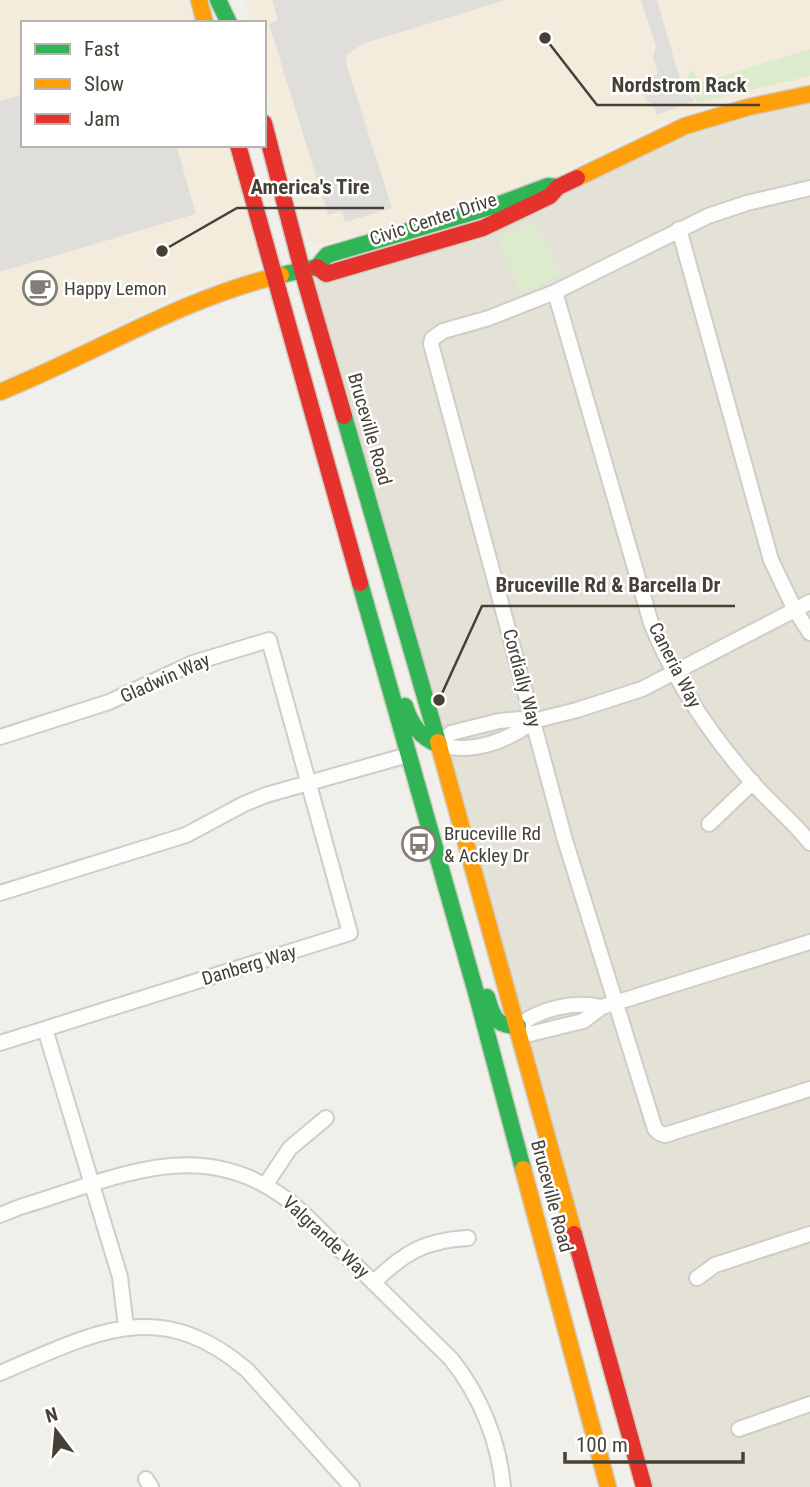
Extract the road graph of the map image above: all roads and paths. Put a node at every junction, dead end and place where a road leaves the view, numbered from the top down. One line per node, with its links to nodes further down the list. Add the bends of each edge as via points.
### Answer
1 (199, 0): 4 (main road)
2 (218, 0): 5 (main road)
3 (232, 0): 6 (main road)
4 (204, 21)
5 (228, 21)
6 (237, 21)
7 (810, 94): 12 (main road, Civic Center Drive, via 696,123 558,187 548,186 327,255)
8 (266, 129): 12 (main road, Bruceville Road)
9 (239, 147): 13 (main road, Bruceville Road)
10 (809, 191): 11 (street, Cordially Way, via 747,202)
11 (679, 229): 14 (street, Cordially Way); 17 (street, via 771,560)
12 (310, 268): 13 (main road, Civic Center Drive); 23 (main road, Bruceville Road)
13 (274, 277): 15 (main road, Civic Center Drive, via 187,306); 18 (main road, Bruceville Road)
14 (555, 292): 20 (street, Caneria Way, via 651,623); 21 (street, Cordially Way, via 443,331 431,344)
15 (0, 392)
16 (810, 602): 17 (street)
17 (794, 611): 19 (street); 20 (street)
18 (373, 630): 23 (main road, Bruceville Road, via 395,668 414,730); 24 (main road, Bruceville Road)
19 (810, 634)
20 (676, 673): 21 (street, via 614,699); 25 (street, Caneria Way, via 707,726)
21 (533, 721): 23 (street, via 499,721 451,733); 32 (street, Cordially Way)
22 (0, 737): 26 (street, Gladwin Way, via 109,702 193,663 269,640)
23 (439, 745): 33 (main road, Bruceville Road)
24 (408, 755): 26 (street); 30 (main road, Bruceville Road)
25 (753, 782): 27 (street); 28 (street, Caneria Way)
26 (309, 784): 29 (street, via 244,804 186,835); 34 (street, Danberg Way, via 350,933)
27 (709, 824)
28 (810, 843)
29 (0, 893)
30 (453, 916): 33 (main road, Bruceville Road, via 473,953 493,1017 504,1026); 51 (main road, Bruceville Road)
31 (810, 942): 32 (street)
32 (609, 1005): 33 (street, via 569,1005 530,1016); 36 (street, Cordially Way, via 659,1133 665,1135)
33 (518, 1026): 52 (main road, Bruceville Road)
34 (46, 1029): 35 (street, Danberg Way); 39 (street)
35 (0, 1043)
36 (810, 1089)
37 (326, 1118): 38 (street, via 290,1148)
38 (265, 1184): 39 (street, Valgrande Way, via 238,1172 191,1164 149,1168); 44 (street, Valgrande Way, via 302,1211)
39 (92, 1185): 40 (street, Valgrande Way); 45 (street, via 120,1277)
40 (0, 1215)
41 (810, 1234): 43 (street, via 715,1265)
42 (468, 1238): 44 (street, via 415,1249)
43 (697, 1278)
44 (374, 1282): 50 (street, Valgrande Way, via 465,1377 486,1418)
45 (127, 1327): 46 (street, via 91,1335); 49 (street, via 173,1329 230,1355)
46 (0, 1373)
47 (810, 1404): 48 (street)
48 (739, 1429)
49 (352, 1487)
50 (503, 1487)
51 (608, 1487)
52 (644, 1487)

